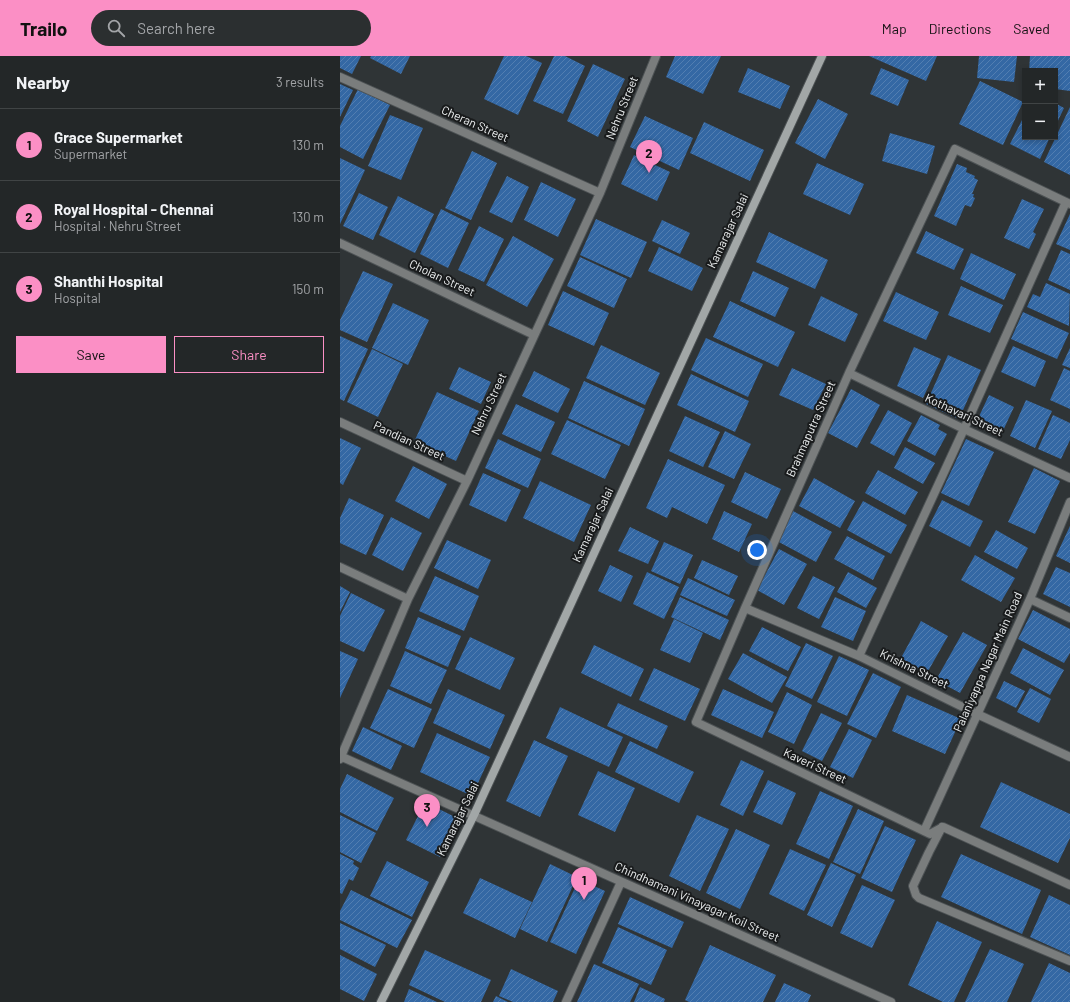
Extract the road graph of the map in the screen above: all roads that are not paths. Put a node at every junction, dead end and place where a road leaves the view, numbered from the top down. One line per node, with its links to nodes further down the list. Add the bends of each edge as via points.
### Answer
1 (656, 56): 4 (street, Nehru Street)
2 (822, 56): 24 (street, Kamarajar Salai)
3 (340, 77): 4 (street, Cheran Street)
4 (600, 193): 7 (street, Nehru Street)
5 (1068, 203): 8 (street, Brahmaputra Street, via 954,149); 10 (street)
6 (340, 242): 7 (street, Cholan Street)
7 (534, 335): 12 (street, Nehru Street)
8 (849, 373): 10 (street, Kothavari Street); 17 (street, Brahmaputra Street)
9 (340, 422): 12 (street, Pandian Street)
10 (964, 429): 11 (street, Kothavari Street); 19 (street)
11 (1070, 478)
12 (467, 481): 15 (street, Nehru Street)
13 (1070, 502): 16 (street, Palaniyappa Nagar Main Road)
14 (340, 567): 15 (street)
15 (408, 599): 22 (street, Nehru Street)
16 (1030, 599): 18 (street); 20 (street, Palaniyappa Nagar Main Road)
17 (745, 608): 19 (street, Krishna Street); 21 (street, Brahmaputra Street)
18 (1070, 618)
19 (859, 656): 20 (street, Krishna Street)
20 (977, 714): 23 (street, Krishna Street); 26 (street, Palaniyappa Nagar Main Road)
21 (696, 722): 26 (street, Kaveri Street)
22 (340, 757): 24 (street, Chindhamani Vinayagar Koil Street)
23 (1070, 757)
24 (474, 815): 27 (street, Chindhamani Vinayagar Koil Street); 30 (street, Kamarajar Salai)
25 (943, 827): 26 (street, via 930,834); 28 (street); 29 (street, via 928,852 915,882 913,888 916,895)
26 (924, 830)
27 (621, 882): 31 (street); 32 (street, Chindhamani Vinayagar Koil Street)
28 (1070, 885)
29 (1070, 961)
30 (382, 1002)
31 (566, 1002)
32 (891, 1002)

